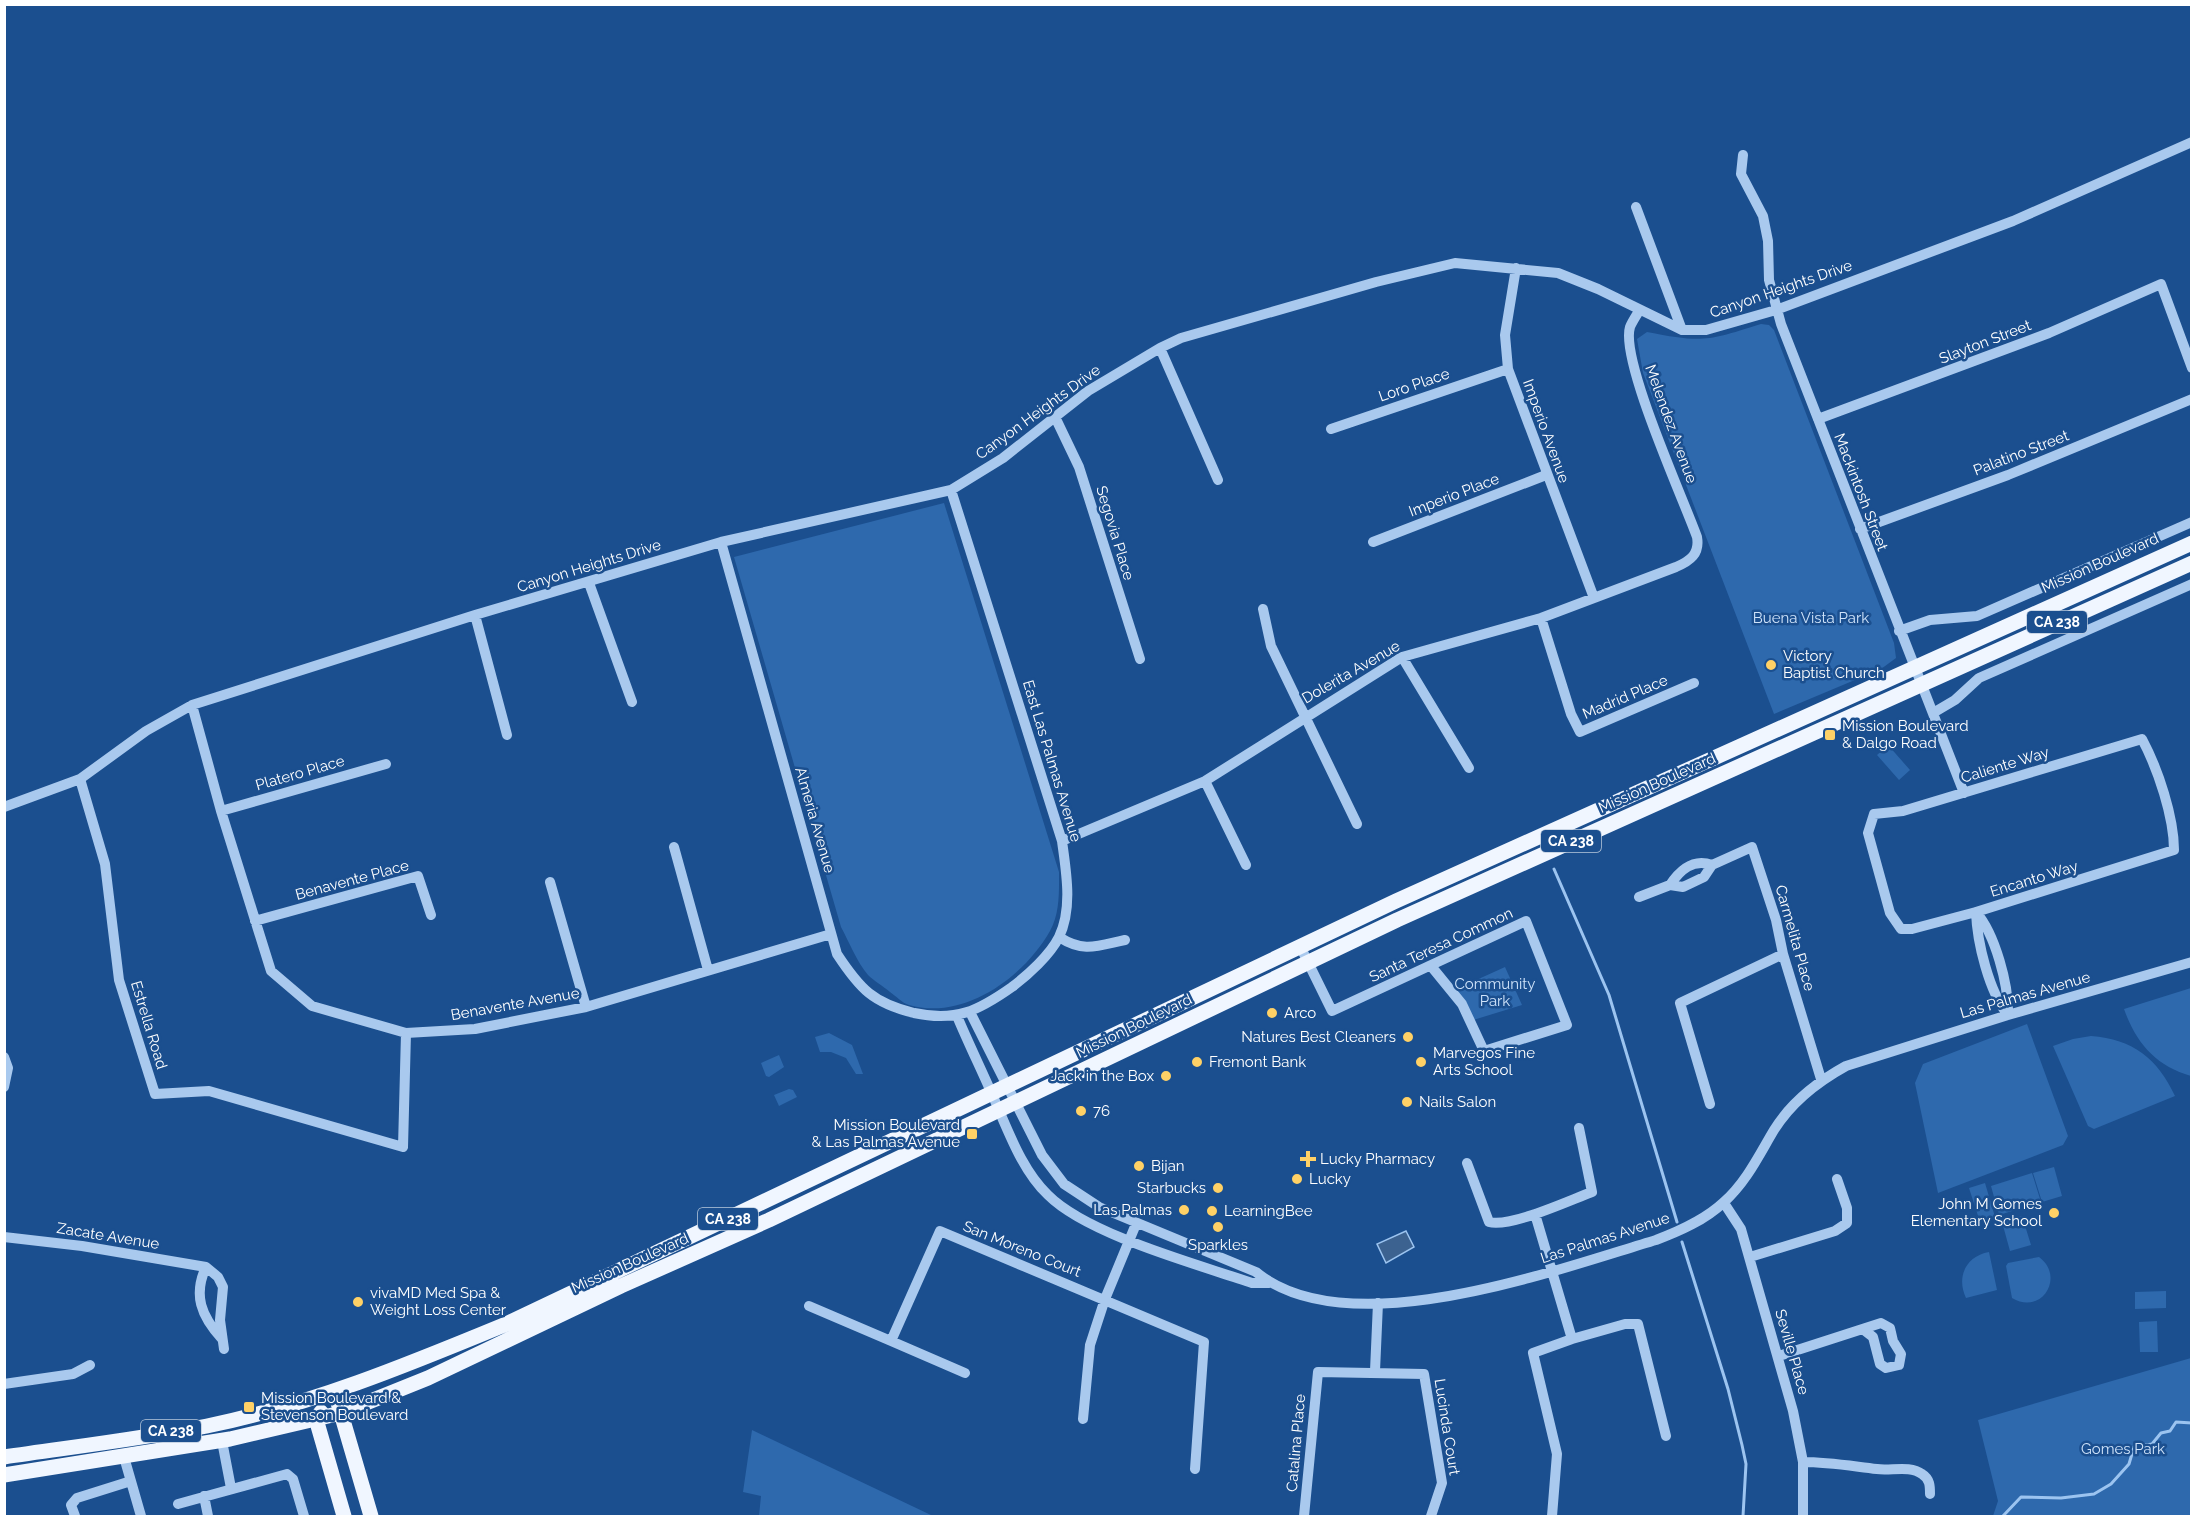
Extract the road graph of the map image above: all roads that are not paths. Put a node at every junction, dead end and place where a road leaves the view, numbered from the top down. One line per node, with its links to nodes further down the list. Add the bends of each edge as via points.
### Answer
1 (2192, 142): 5 (street, Canyon Heights Drive, via 2013,221)
2 (1743, 155): 5 (street, Mackintosh Street, via 1741,174 1763,216)
3 (1635, 207): 7 (street)
4 (1516, 268): 6 (street, Canyon Heights Drive, via 1558,273); 8 (street, Canyon Heights Drive, via 1455,263 1376,282); 10 (street, Imperio Avenue, via 1505,335)
5 (1776, 310): 7 (street, Canyon Heights Drive, via 1706,330); 13 (street, Mackintosh Street)
6 (1639, 311): 7 (street, Canyon Heights Drive); 23 (street, Melendez Avenue, via 1630,328 1629,351)
7 (1682, 330)
8 (1160, 348): 12 (street, Canyon Heights Drive, via 1088,391); 16 (street)
9 (2192, 368): 13 (street, Slayton Street, via 2161,284 2049,333)
10 (1508, 369): 14 (street, Loro Place); 15 (street, Imperio Avenue)
11 (2192, 399): 19 (street, Palatino Street, via 2008,475)
12 (1056, 419): 17 (street, Canyon Heights Drive); 33 (street, Segovia Place, via 1079,467)
13 (1818, 420): 19 (street, Mackintosh Street)
14 (1330, 429)
15 (1546, 476): 21 (street, Imperio Place); 27 (street, Imperio Avenue)
16 (1218, 480)
17 (951, 490): 20 (street, Canyon Heights Drive); 50 (street, East Las Palmas Avenue)
18 (2192, 522): 31 (street, Mission Boulevard, via 1977,616 1930,620)
19 (1860, 529): 31 (street, Mackintosh Street)
20 (721, 542): 25 (street, Canyon Heights Drive); 62 (street, Almeria Avenue)
21 (1373, 542)
22 (2192, 543): 34 (main road, Mission Boulevard / CA 238)
23 (1698, 546): 27 (street, Dolerita Avenue, via 1695,555 1683,564)
24 (2192, 563): 35 (main road, Mission Boulevard / CA 238)
25 (589, 583): 29 (street, Canyon Heights Drive); 37 (street)
26 (2192, 584): 39 (street, via 1979,678)
27 (1594, 598): 30 (street, Dolerita Avenue)
28 (1263, 609): 40 (street, via 1271,646)
29 (475, 615): 38 (street, Canyon Heights Drive); 41 (street)
30 (1541, 618): 32 (street, Dolerita Avenue); 36 (street, Madrid Place, via 1580,732)
31 (1899, 631): 34 (street, Mackintosh Street)
32 (1402, 657): 40 (street, Dolerita Avenue); 43 (street)
33 (1140, 659)
34 (1913, 666): 35 (street, Mackintosh Street); 65 (main road, Mission Boulevard / CA 238)
35 (1923, 683): 39 (street, Mackintosh Street); 68 (main road, Mission Boulevard / CA 238)
36 (1694, 684)
37 (632, 702)
38 (192, 705): 44 (street, Canyon Heights Drive, via 146,731); 48 (street, Benavente Avenue)
39 (1934, 713): 46 (street, Mackintosh Street)
40 (1305, 716): 45 (street, Dolerita Avenue); 49 (street)
41 (507, 735)
42 (386, 764): 48 (street, Platero Place)
43 (1469, 768)
44 (80, 779): 47 (street, Canyon Heights Drive); 75 (street, Estrella Road, via 105,864 119,980 155,1094 209,1091 403,1147)
45 (1205, 781): 50 (street, Dolerita Avenue); 53 (street)
46 (1964, 793): 52 (street, Caliente Way, via 2142,739 2151,755 2174,833); 61 (street, Caliente Way, via 1903,811 1874,814 1868,833 1890,913)
47 (4, 807)
48 (221, 811): 60 (street, Benavente Avenue)
49 (1357, 824)
50 (1062, 841): 63 (street, East Las Palmas Avenue, via 1068,879)
51 (674, 848): 70 (street)
52 (2174, 850): 58 (street, Encanto Way)
53 (1246, 865)
54 (1712, 865): 56 (street, Carmelita Place, via 1704,877 1694,882 1683,887); 56 (street, Carmelita Place, via 1691,864 1680,870); 66 (street, Carmelita Place, via 1752,847)
55 (550, 882): 71 (street)
56 (1670, 885): 57 (street, Carmelita Place)
57 (1639, 897)
58 (1976, 912): 61 (street, Encanto Way, via 1912,930); 73 (street, via 1976,928 1997,1001)
59 (431, 915): 60 (street, Benavente Place, via 418,876)
60 (255, 921): 75 (street, Benavente Avenue, via 271,971 312,1006)
61 (1901, 929)
62 (831, 934): 70 (street, Benavente Avenue); 74 (street, Almeria Avenue, via 837,954 853,979 877,1001 918,1014)
63 (1059, 936): 64 (street, via 1085,948); 72 (street, East Las Palmas Avenue, via 1019,981)
64 (1125, 940)
65 (1300, 946): 68 (street); 78 (main road, Mission Boulevard / CA 238)
66 (1783, 954): 77 (street, Carmelita Place); 82 (street, via 1680,1003)
67 (2192, 962): 73 (street, Las Palmas Avenue)
68 (1308, 963): 69 (street, Santa Teresa Common, via 1332,1011); 81 (main road, Mission Boulevard / CA 238)
69 (1431, 966): 69 (street, Santa Teresa Common, via 1461,1004 1484,1051 1567,1025 1526,921)
70 (708, 970): 71 (street, Benavente Avenue)
71 (586, 1007): 75 (street, Benavente Avenue, via 475,1029)
72 (970, 1012): 74 (street, Almeria Avenue); 78 (street)
73 (2008, 1015): 77 (street, Las Palmas Avenue, via 1870,1057)
74 (957, 1016): 80 (street)
75 (406, 1034)
76 (4, 1057): 79 (street, via 8,1068)
77 (1821, 1079): 87 (street, Las Palmas Avenue, via 1792,1106 1754,1166)
78 (1006, 1086): 80 (main road, Mission Boulevard / CA 238); 81 (street)
79 (4, 1087)
80 (991, 1093): 83 (street, Las Palmas Avenue); 108 (main road, Mission Boulevard / CA 238, via 504,1325)
81 (1015, 1102): 83 (main road, Mission Boulevard / CA 238); 89 (street, Las Palmas Avenue, via 1042,1155 1064,1184 1099,1207)
82 (1710, 1104)
83 (999, 1110): 91 (street, Las Palmas Avenue, via 1023,1161 1046,1194 1076,1216); 109 (main road, Mission Boulevard / CA 238, via 447,1370)
84 (1579, 1128): 88 (street, via 1592,1192)
85 (1467, 1163): 88 (street, via 1489,1222 1496,1224)
86 (1838, 1179): 92 (street, via 1847,1208 1847,1223 1835,1231)
87 (1724, 1203): 92 (street, Seville Place, via 1741,1229); 94 (street, Las Palmas Avenue, via 1656,1240)
88 (1535, 1214): 94 (street)
89 (1136, 1224): 91 (street); 95 (street, Las Palmas Avenue, via 1256,1272)
90 (4, 1237): 93 (street, Zacate Avenue)
91 (1129, 1240): 95 (street, Las Palmas Avenue, via 1252,1283); 96 (street)
92 (1750, 1257): 102 (street, Seville Place)
93 (206, 1267): 93 (street, via 223,1287 223,1344 199,1294 198,1284)
94 (1552, 1271): 97 (street, Las Palmas Avenue, via 1446,1298); 100 (street)
95 (1269, 1283): 97 (street, Las Palmas Avenue, via 1314,1298)
96 (1105, 1299): 101 (street, San Moreno Court, via 940,1231); 111 (street, via 1090,1345); 118 (street, via 1204,1342)
97 (1378, 1303): 104 (street)
98 (809, 1306): 101 (street)
99 (1864, 1330): 102 (street)
100 (1572, 1339): 112 (street, via 1638,1324); 134 (street, via 1533,1353 1557,1454)
101 (891, 1341): 106 (street)
102 (1779, 1356): 117 (street, Seville Place)
103 (90, 1365): 107 (street, via 73,1374)
104 (1375, 1371): 105 (street, Lucinda Court); 133 (street, Lucinda Court, via 1424,1374 1442,1483)
105 (1317, 1372): 132 (street, Catalina Place)
106 (965, 1373)
107 (4, 1384)
108 (334, 1392): 109 (main road); 110 (main road); 115 (main road, Mission Boulevard / CA 238, via 207,1426)
109 (341, 1413): 110 (main road, Mission Boulevard / CA 238); 131 (main road)
110 (316, 1419): 113 (main road, Mission Boulevard / CA 238); 114 (main road)
111 (1083, 1419)
112 (1666, 1436)
113 (222, 1441): 116 (main road, Mission Boulevard / CA 238); 121 (street)
114 (324, 1449): 129 (main road); 130 (main road, via 340,1472)
115 (4, 1457)
116 (124, 1457): 119 (main road, Mission Boulevard / CA 238); 120 (street)
117 (1803, 1462): 122 (street, via 1833,1461 1914,1470 1924,1474); 135 (street, Seville Place)
118 (1195, 1469)
119 (4, 1475)
120 (131, 1482): 125 (street, via 77,1498 71,1505); 126 (street)
121 (231, 1488): 123 (street); 128 (street, via 287,1474 293,1479)
122 (1930, 1494)
123 (204, 1496): 124 (street); 127 (street)
124 (178, 1504)
125 (75, 1516)
126 (141, 1516)
127 (208, 1516)
128 (304, 1516)
129 (344, 1516)
130 (354, 1516)
131 (371, 1516)
132 (1304, 1516)
133 (1431, 1516)
134 (1552, 1516)
135 (1803, 1516)

